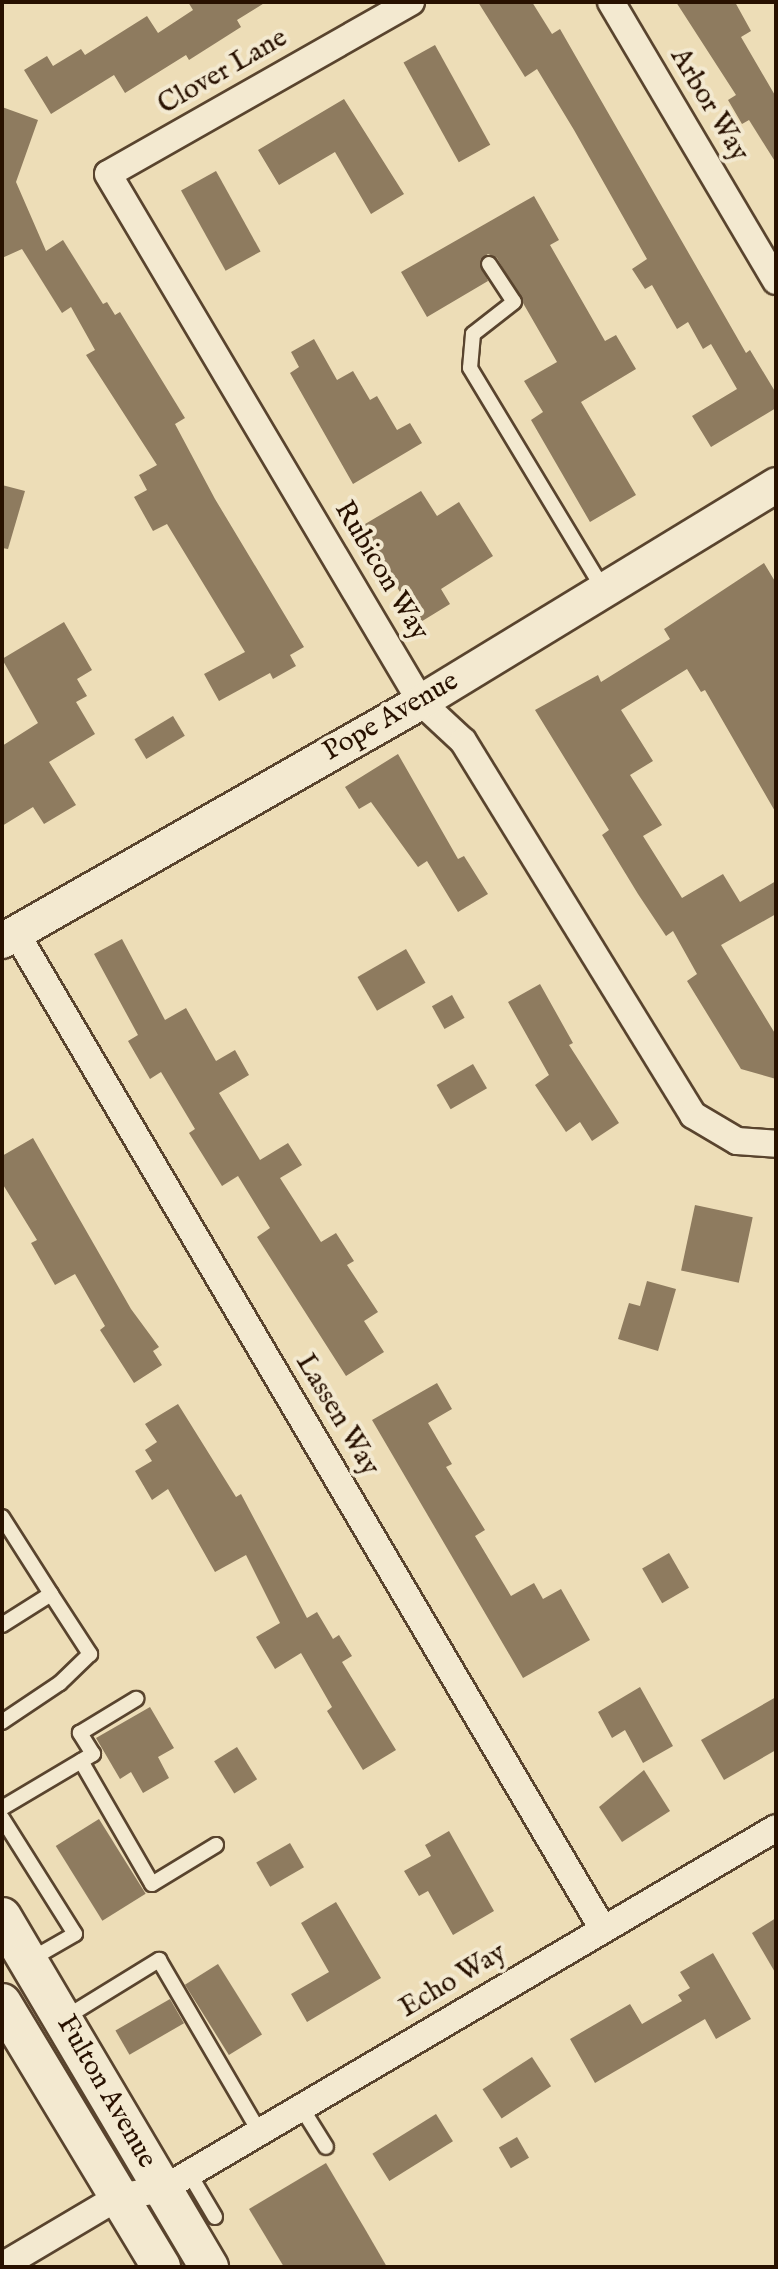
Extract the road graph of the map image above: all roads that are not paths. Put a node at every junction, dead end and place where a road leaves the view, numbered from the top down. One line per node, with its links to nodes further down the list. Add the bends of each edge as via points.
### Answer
1 (411, 2): 3 (street, Clover Lane)
2 (611, 2): 5 (street, Arbor Way)
3 (108, 174): 8 (street, Rubicon Way)
4 (489, 264): 7 (lane, via 514,302 473,334 470,368)
5 (776, 281)
6 (776, 485): 7 (street, Pope Avenue)
7 (604, 590): 8 (street, Pope Avenue)
8 (421, 702): 9 (street, Pope Avenue); 10 (street, Rubicon Way, via 463,741 693,1115 737,1141)
9 (9, 937): 22 (street, Lassen Way)
10 (776, 1144)
11 (2, 1517): 12 (lane)
12 (51, 1594): 13 (lane); 15 (lane, via 90,1654 60,1683)
13 (2, 1625)
14 (136, 1699): 16 (lane, via 80,1733 93,1754)
15 (2, 1722)
16 (81, 1761): 17 (lane); 20 (lane, via 152,1884)
17 (2, 1808)
18 (2, 1818): 23 (lane, via 75,1934)
19 (776, 1828): 22 (street, Echo Way)
20 (216, 1845)
21 (2, 1917): 23 (main road, Fulton Avenue)
22 (603, 1929): 26 (street, Echo Way)
23 (28, 1961): 25 (main road, Fulton Avenue)
24 (2, 2003): 30 (main road, Fulton Avenue)
25 (63, 2020): 27 (lane, via 159,1960); 29 (main road, Fulton Avenue)
26 (301, 2107): 27 (street, Echo Way); 28 (lane)
27 (259, 2131): 29 (street, Echo Way)
28 (326, 2147)
29 (176, 2181): 30 (street); 31 (lane); 34 (main road, Fulton Avenue)
30 (118, 2197): 32 (street); 33 (main road, Fulton Avenue)
31 (215, 2217)
32 (2, 2266)
33 (161, 2267)
34 (209, 2267)

